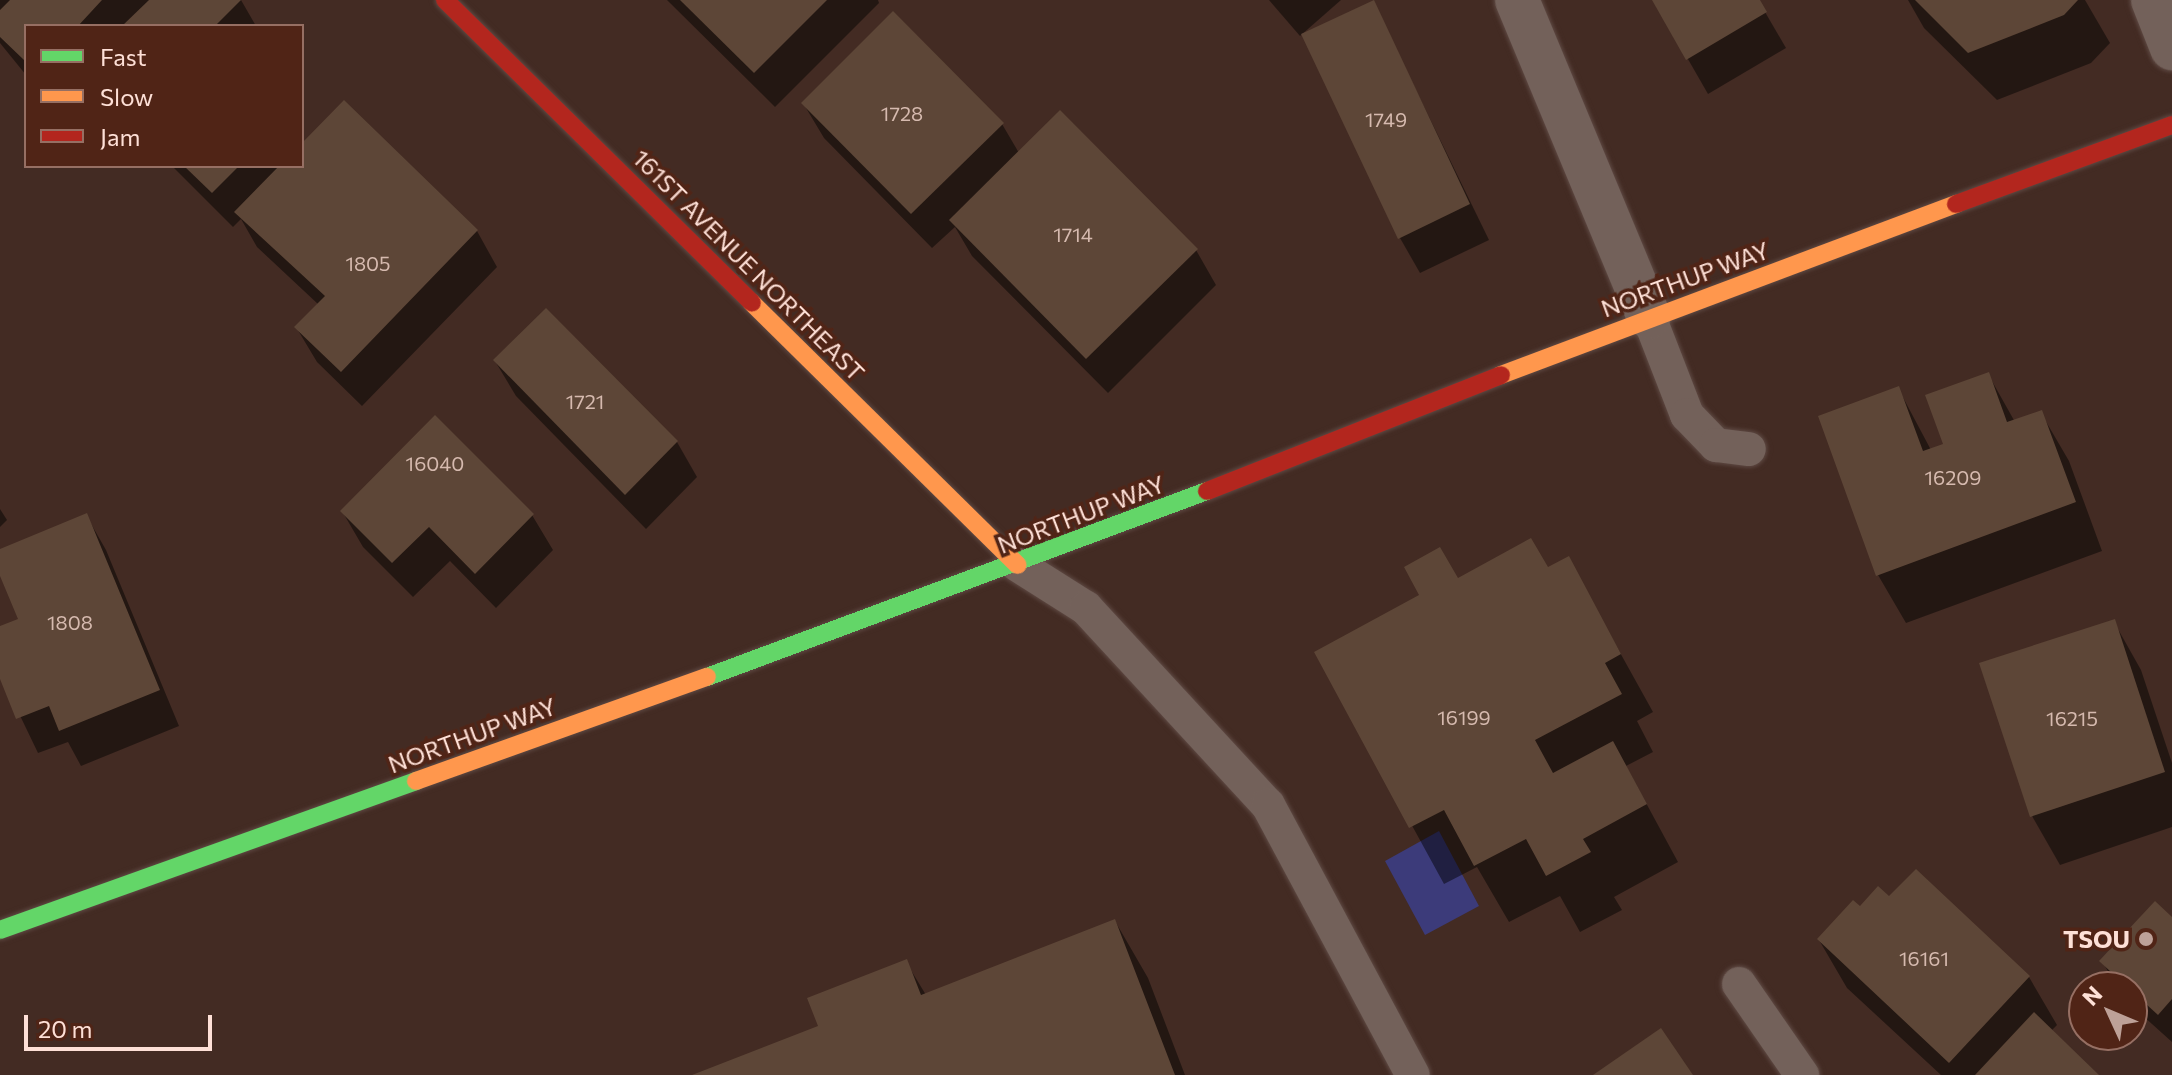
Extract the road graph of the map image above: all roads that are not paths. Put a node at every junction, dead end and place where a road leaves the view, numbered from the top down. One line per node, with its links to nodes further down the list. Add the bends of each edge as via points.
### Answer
1 (445, 0): 8 (street, 161ST AVENUE NORTHEAST)
2 (1517, 0): 6 (street)
3 (2153, 0): 4 (street)
4 (2172, 48)
5 (2172, 125): 6 (street, NORTHUP WAY)
6 (1649, 317): 7 (lane, via 1687,415 1716,445); 8 (street, NORTHUP WAY)
7 (1749, 449)
8 (1018, 565): 9 (street, NORTHUP WAY); 11 (lane, via 1086,608 1268,805)
9 (0, 930)
10 (1739, 984): 12 (lane)
11 (1413, 1075)
12 (1802, 1075)

